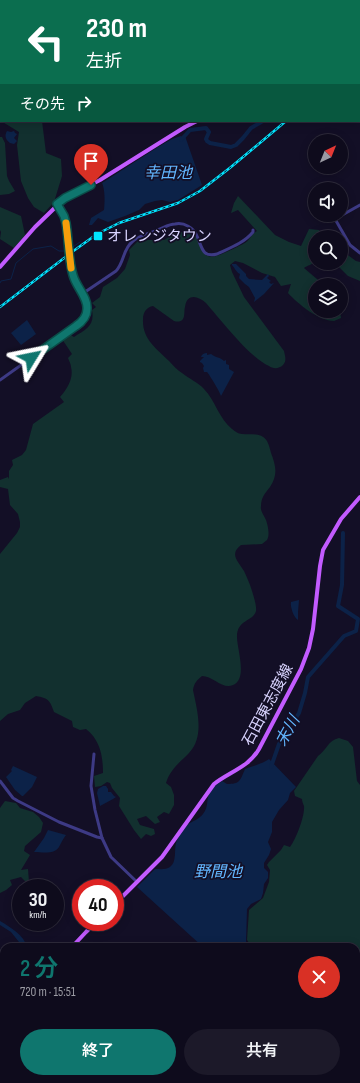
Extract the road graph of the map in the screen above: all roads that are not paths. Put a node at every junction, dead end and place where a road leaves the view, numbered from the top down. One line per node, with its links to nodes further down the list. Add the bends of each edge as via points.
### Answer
1 (195, 122): 2 (main road)
2 (57, 204): 6 (main road); 7 (street, bridge, via 64,216 72,275)
3 (360, 204): 5 (street, via 335,219 350,245)
4 (253, 230): 7 (street, via 244,240 213,255 203,250 190,227 181,224 170,225 132,242 116,271)
5 (360, 253)
6 (0, 267)
7 (82, 294): 8 (street, via 86,300 87,310 81,323)
8 (0, 380)
9 (360, 497): 13 (main road, 石田東志度線, via 341,519 323,550 309,648 260,749 245,765 214,784 162,857)
10 (94, 754): 12 (street, via 92,786)
11 (0, 781): 12 (street, via 18,802 59,822)
12 (102, 838): 13 (street, via 111,857)
13 (137, 882): 14 (main road, 石田東志度線)
14 (124, 895)
15 (87, 931): 16 (main road)
16 (76, 943)

